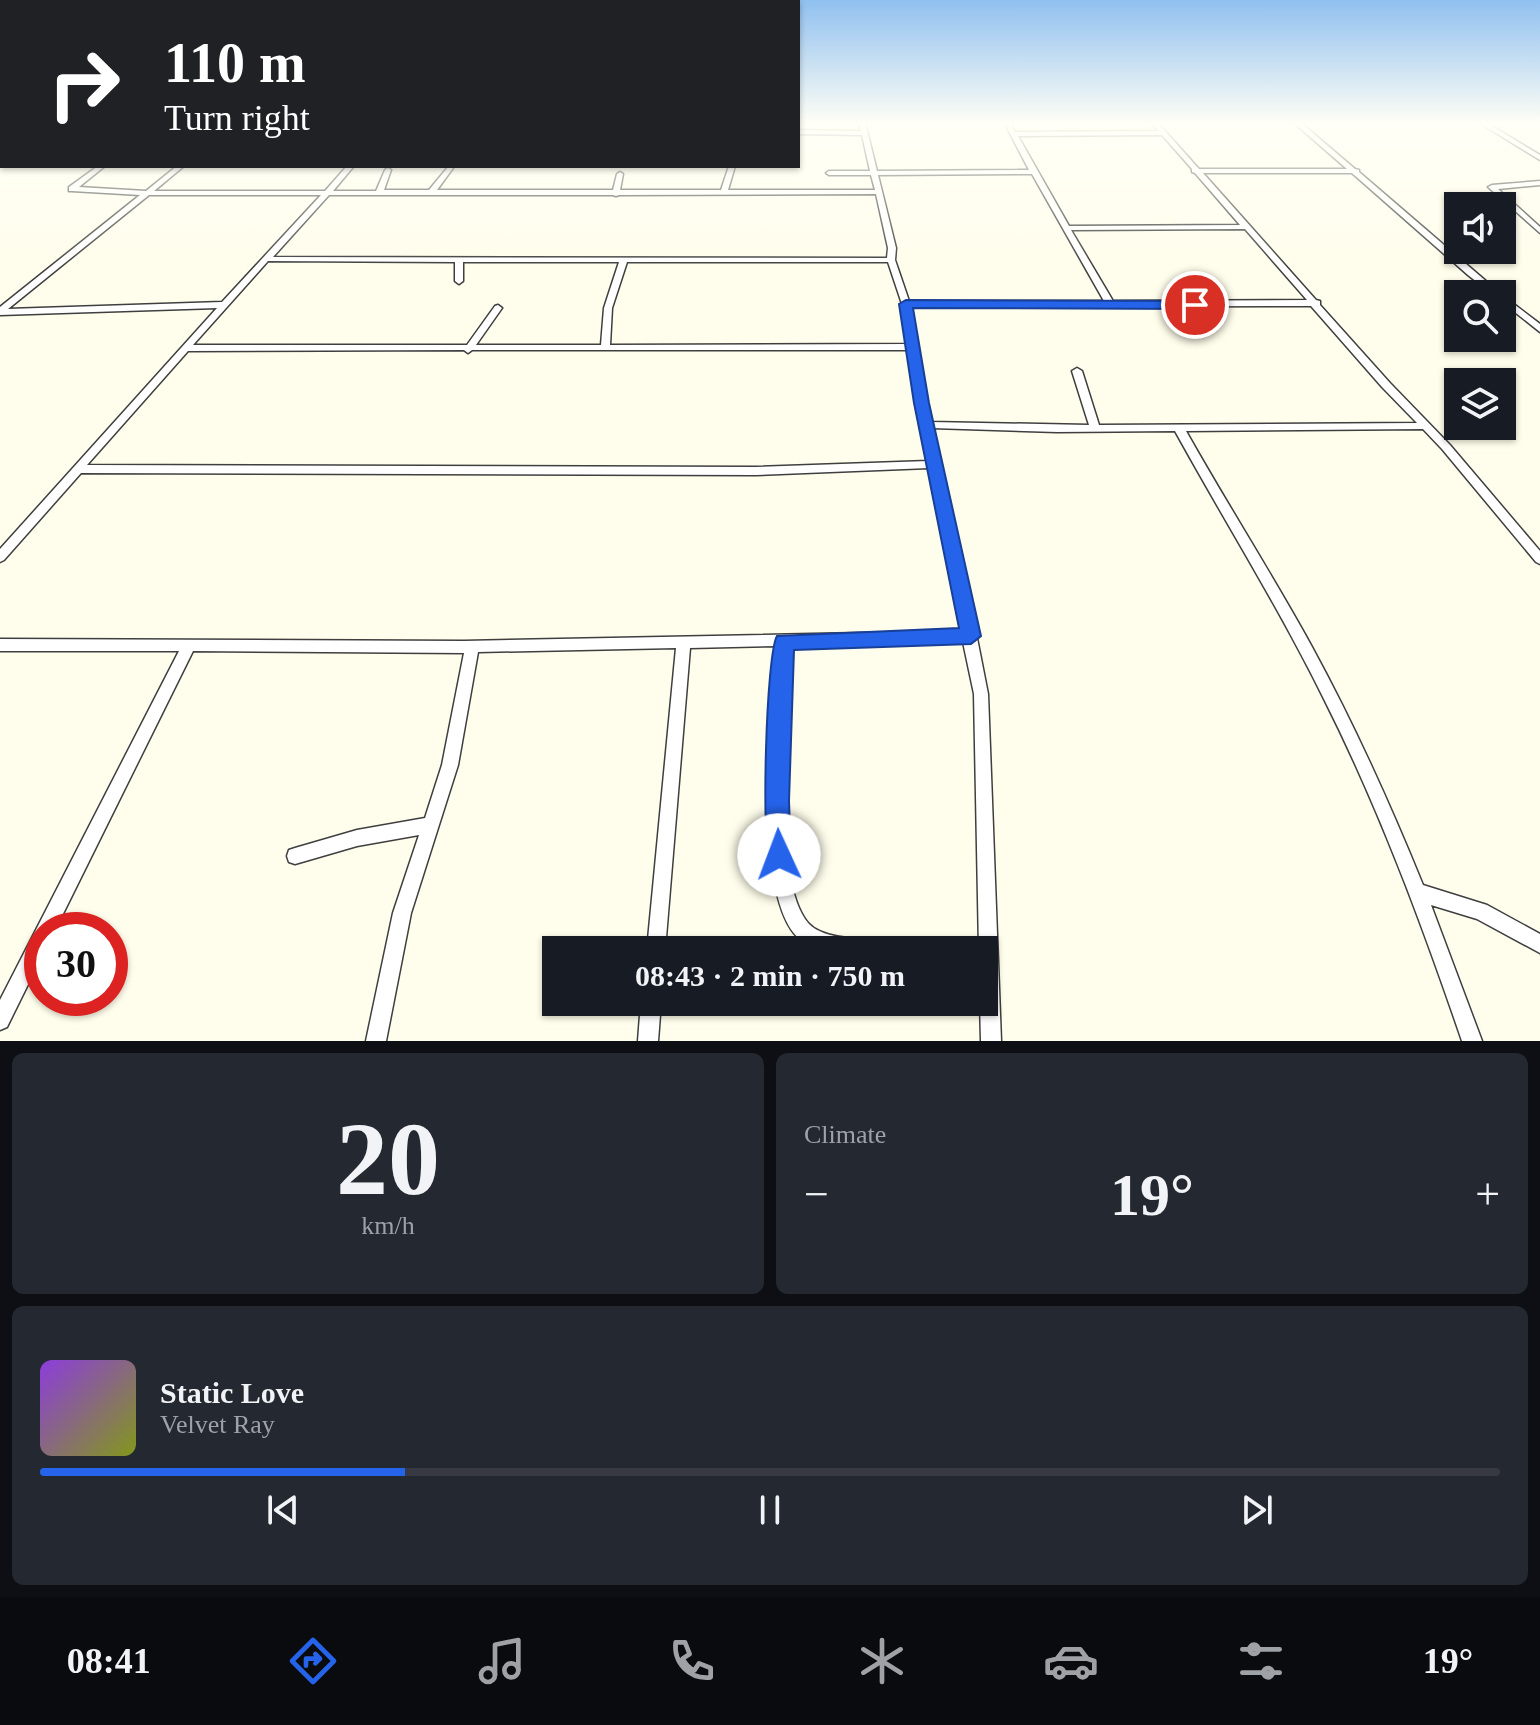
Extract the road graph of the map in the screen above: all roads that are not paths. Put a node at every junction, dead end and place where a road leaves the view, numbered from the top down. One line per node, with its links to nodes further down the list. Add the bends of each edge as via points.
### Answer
1 (388, 170): 19 (street)
2 (96, 171): 14 (street, via 71,188)
3 (175, 171): 14 (street)
4 (347, 171): 15 (street)
5 (448, 171): 16 (street)
6 (731, 171): 17 (street)
7 (875, 171): 10 (street); 11 (street); 18 (street)
8 (1194, 171): 9 (street); 21 (street)
9 (1357, 171): 28 (street)
10 (1031, 172): 22 (street)
11 (829, 173)
12 (620, 174): 20 (street)
13 (1540, 183): 23 (street, via 1492,187)
14 (149, 192): 15 (street); 36 (street)
15 (327, 192): 19 (street); 24 (street)
16 (432, 192): 19 (street); 20 (street)
17 (724, 192): 18 (street); 20 (street)
18 (878, 192): 25 (street)
19 (379, 193)
20 (616, 194)
21 (1248, 227): 22 (street); 30 (street)
22 (1068, 228): 32 (street)
23 (1540, 231)
24 (266, 259): 26 (street); 33 (street)
25 (891, 260): 27 (street); 31 (street)
26 (459, 261): 27 (street); 29 (street)
27 (623, 261): 40 (street, via 608,308)
28 (1479, 280)
29 (459, 281)
30 (1317, 303): 32 (street); 44 (street)
31 (906, 304): 32 (street); 38 (street)
32 (1110, 304)
33 (223, 305): 36 (street); 39 (street)
34 (498, 308): 41 (street)
35 (1516, 309): 37 (street)
36 (0, 312)
37 (1540, 329)
38 (911, 347): 40 (street); 43 (street)
39 (184, 348): 41 (street); 48 (street)
40 (605, 348): 41 (street)
41 (468, 350)
42 (1077, 371): 46 (street)
43 (926, 425): 46 (street); 47 (street)
44 (1427, 426): 45 (street); 50 (street)
45 (1178, 427): 46 (street); 59 (street, via 1307,651)
46 (1095, 429)
47 (935, 464): 48 (street, via 782,471); 51 (street)
48 (77, 469): 49 (street)
49 (0, 557)
50 (1540, 559)
51 (971, 636): 52 (street); 63 (street, via 986,760)
52 (784, 642): 53 (street); 62 (street, via 779,855 785,899 803,931)
53 (683, 643): 55 (street); 61 (street)
54 (0, 645): 56 (street)
55 (472, 647): 56 (street); 57 (street, via 461,718)
56 (187, 649): 60 (street)
57 (431, 825): 58 (street); 69 (street, via 402,913)
58 (295, 856)
59 (1418, 892): 64 (street, via 1481,911); 72 (street)
60 (55, 912)
61 (657, 936)
62 (815, 936)
63 (986, 936)
64 (1540, 944)
65 (24, 973): 68 (street)
66 (650, 1016): 70 (street)
67 (989, 1016): 71 (street)
68 (0, 1020)
69 (376, 1041)
70 (648, 1041)
71 (991, 1041)
72 (1472, 1041)

